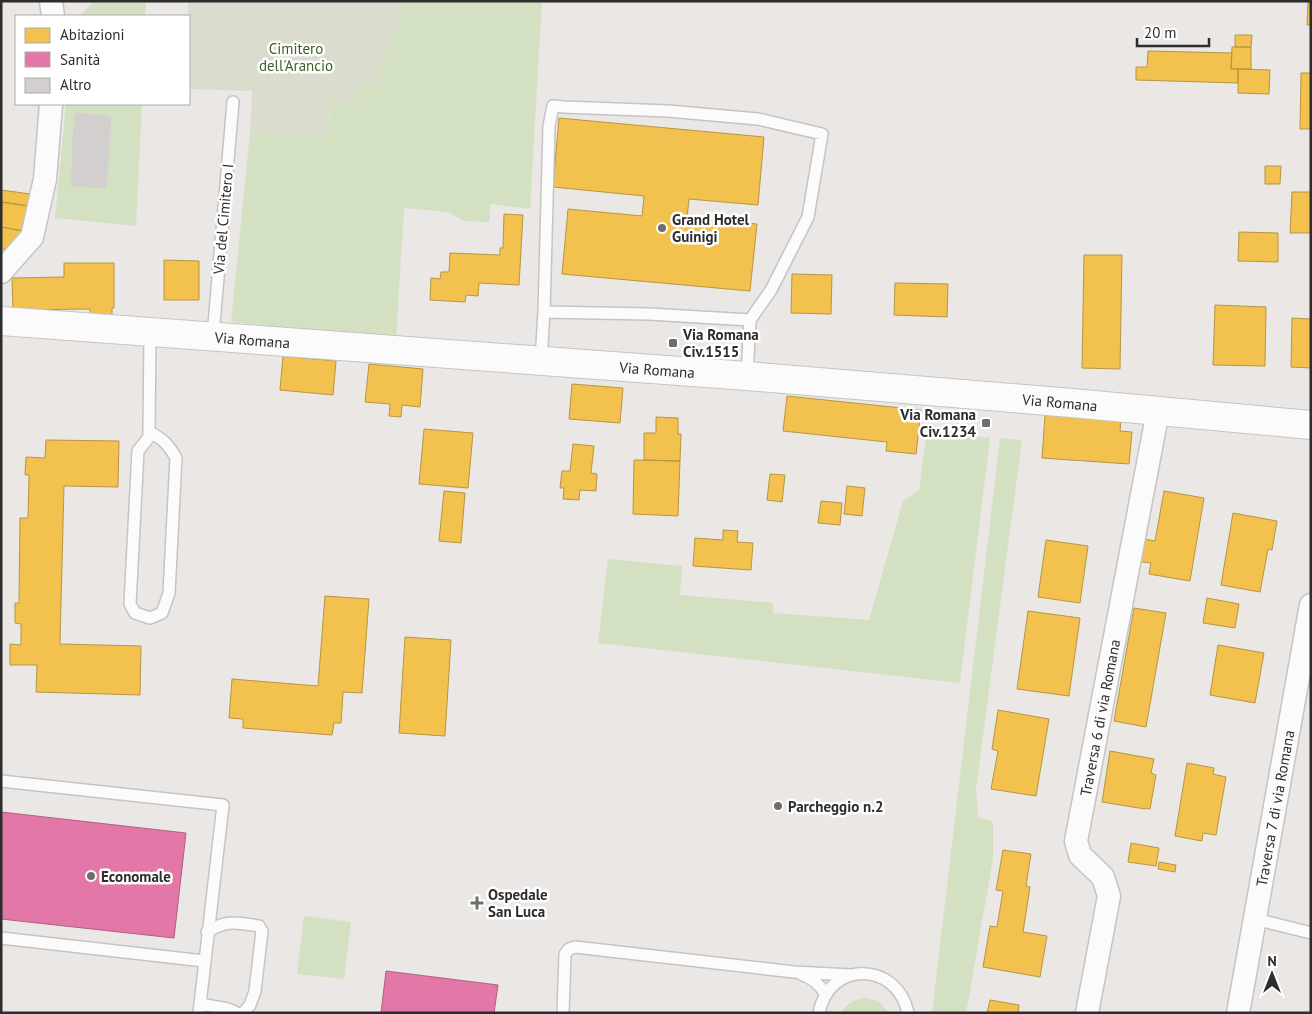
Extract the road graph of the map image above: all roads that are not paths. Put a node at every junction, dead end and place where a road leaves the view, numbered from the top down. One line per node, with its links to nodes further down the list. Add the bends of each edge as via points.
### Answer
1 (51, 1): 2 (street)
2 (53, 15)
3 (233, 102): 10 (lane, Via del Cimitero I)
4 (51, 105): 5 (street, via 45,179 32,237)
5 (1, 272)
6 (544, 312): 7 (lane); 7 (lane, via 549,126 553,106 758,119 822,134 808,217 771,290); 11 (lane)
7 (750, 320): 12 (lane)
8 (1, 321): 9 (main road, Via Romana)
9 (150, 333): 10 (main road, Via Romana); 15 (lane)
10 (214, 336): 11 (main road, Via Romana)
11 (541, 360): 12 (main road, Via Romana)
12 (747, 376): 13 (main road, Via Romana)
13 (1158, 411): 14 (main road, Via Romana); 32 (street, Traversa 6 di via Romana, via 1076,841 1080,855 1103,877 1110,896)
14 (1311, 425)
15 (148, 432): 15 (lane, via 138,451 130,604 135,613 150,618 162,612 169,593 176,458 169,446)
16 (1311, 605): 18 (street, Traversa 7 di via Romana)
17 (1, 781): 19 (lane, via 223,805)
18 (1255, 919): 20 (lane); 33 (street, Traversa 7 di via Romana)
19 (207, 932): 22 (lane); 28 (lane, via 220,924 236,923 259,926 262,931 255,991 250,1006)
20 (1311, 933)
21 (1, 938): 22 (lane)
22 (204, 961): 26 (lane)
23 (794, 972): 24 (lane); 25 (lane, via 814,981); 29 (lane, via 575,947 565,954)
24 (852, 975): 25 (lane, via 832,986); 31 (lane, via 863,973 885,978 901,993)
25 (826, 994): 30 (lane)
26 (199, 1008): 27 (lane, via 228,1009)
27 (237, 1013)
28 (243, 1013)
29 (563, 1013)
30 (820, 1013)
31 (908, 1013)
32 (1087, 1013)
33 (1238, 1013)

